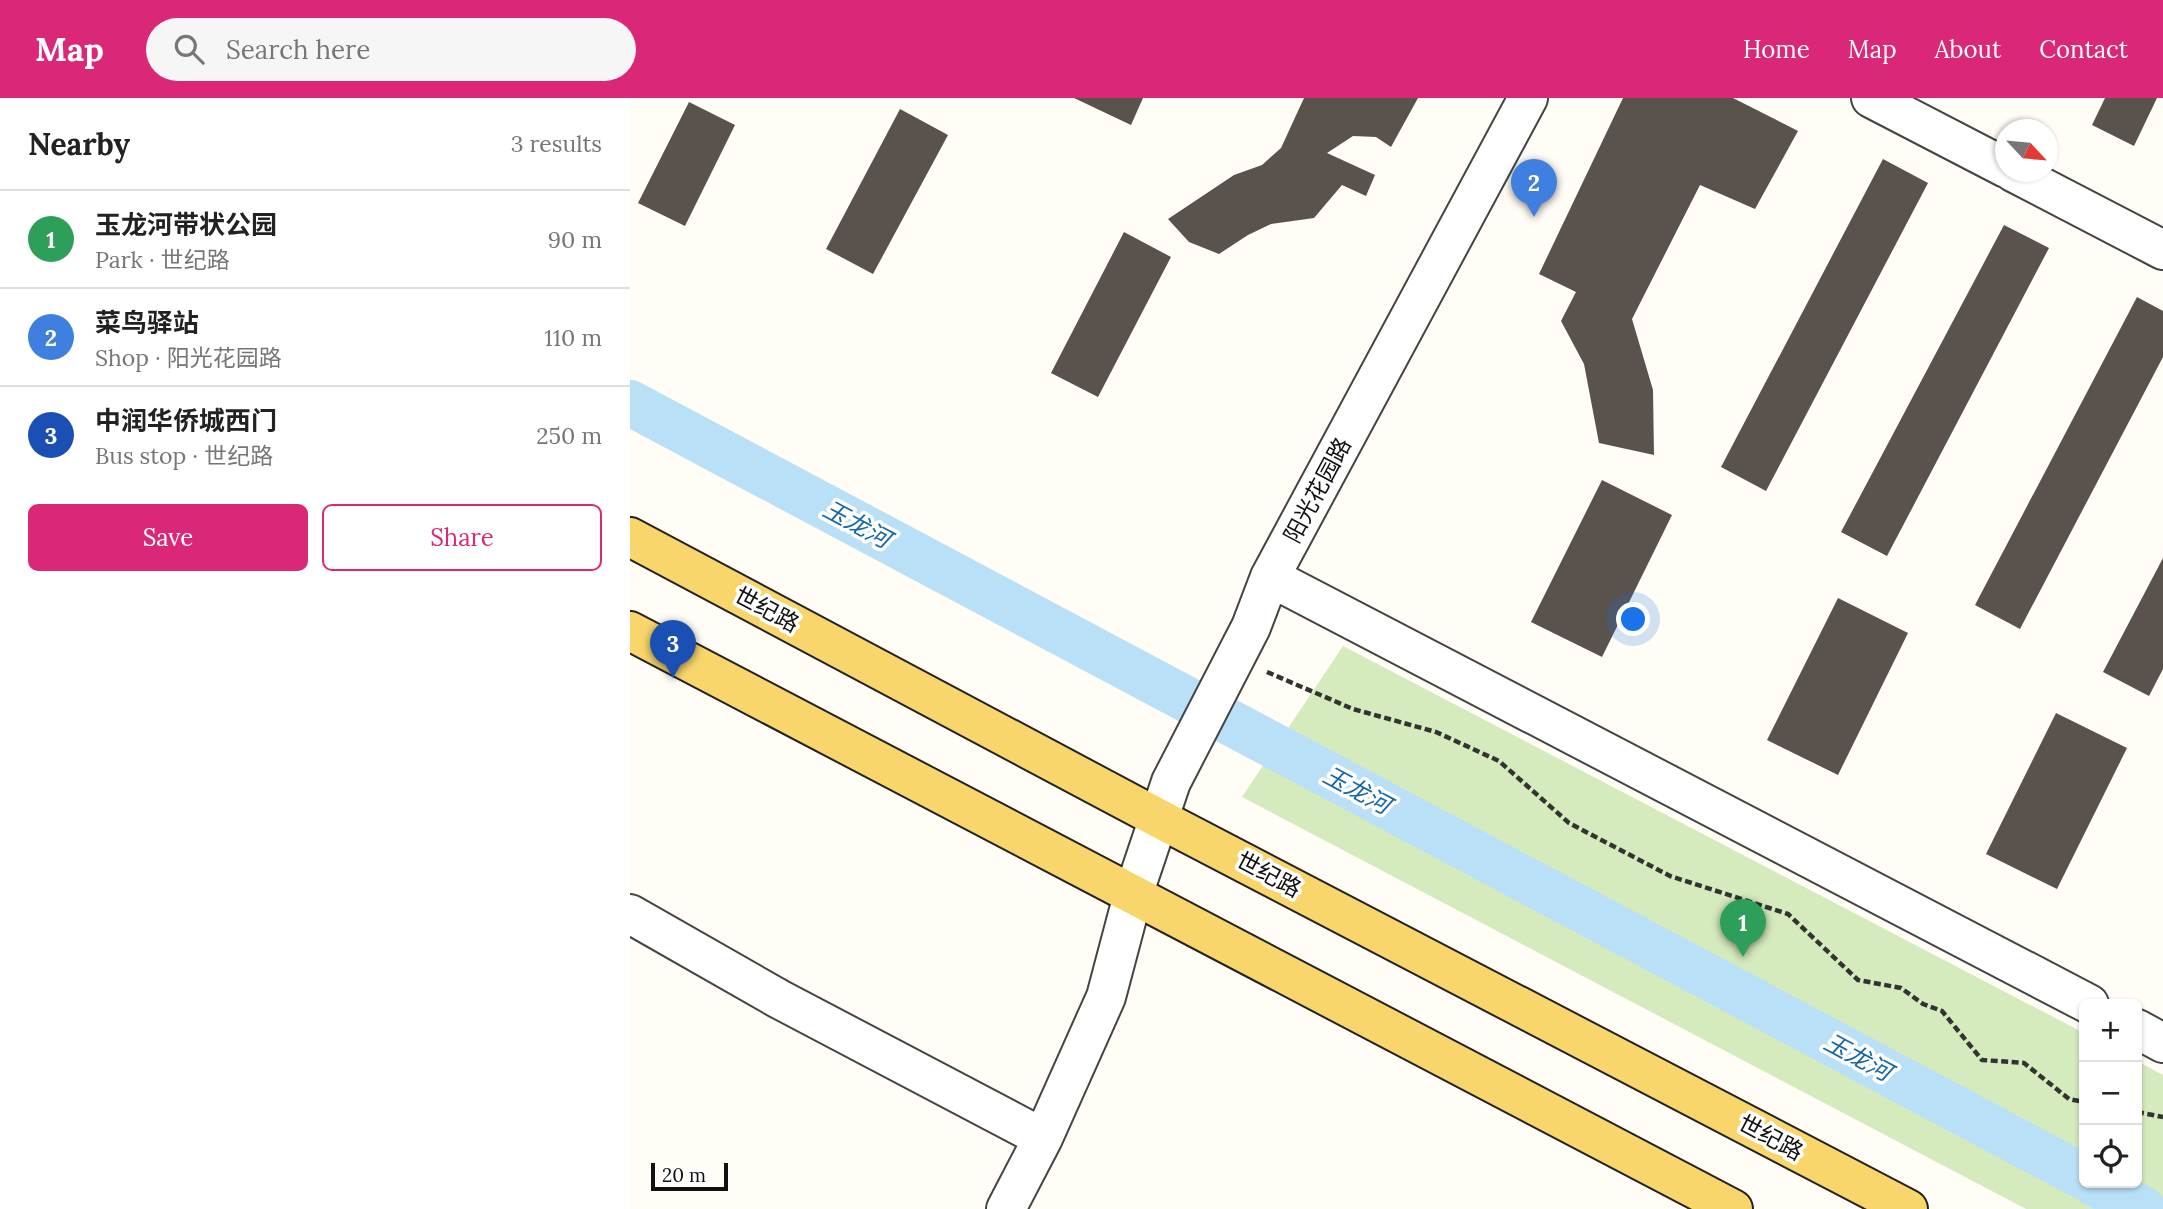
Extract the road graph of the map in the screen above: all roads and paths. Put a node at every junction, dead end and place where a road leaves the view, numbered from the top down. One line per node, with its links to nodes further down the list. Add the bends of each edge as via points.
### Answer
1 (1528, 98): 7 (street, 阳光花园路)
2 (1871, 98): 3 (street)
3 (1995, 162)
4 (2031, 182): 5 (street)
5 (2163, 250)
6 (630, 537): 10 (main road, 世纪路)
7 (1270, 577): 10 (street, 阳光花园路, via 1251,627 1171,782); 13 (street)
8 (630, 631): 11 (main road)
9 (1267, 672): 16 (path, via 1353,709 1436,732 1499,761 1569,823 1670,876 1788,914 1858,980 1901,988 1942,1011 1982,1060 2024,1063 2069,1099)
10 (1160, 819): 11 (street, 阳光花园路); 22 (main road, 世纪路)
11 (1133, 895): 19 (street, 阳光花园路, via 1106,998); 21 (main road)
12 (630, 914): 19 (street, via 779,999)
13 (2079, 999)
14 (2142, 1032): 15 (street)
15 (2163, 1043)
16 (2079, 1101)
17 (2142, 1113): 18 (path)
18 (2163, 1116)
19 (1043, 1138): 20 (street, 阳光花园路)
20 (1006, 1209)
21 (1733, 1209)
22 (1908, 1209)

